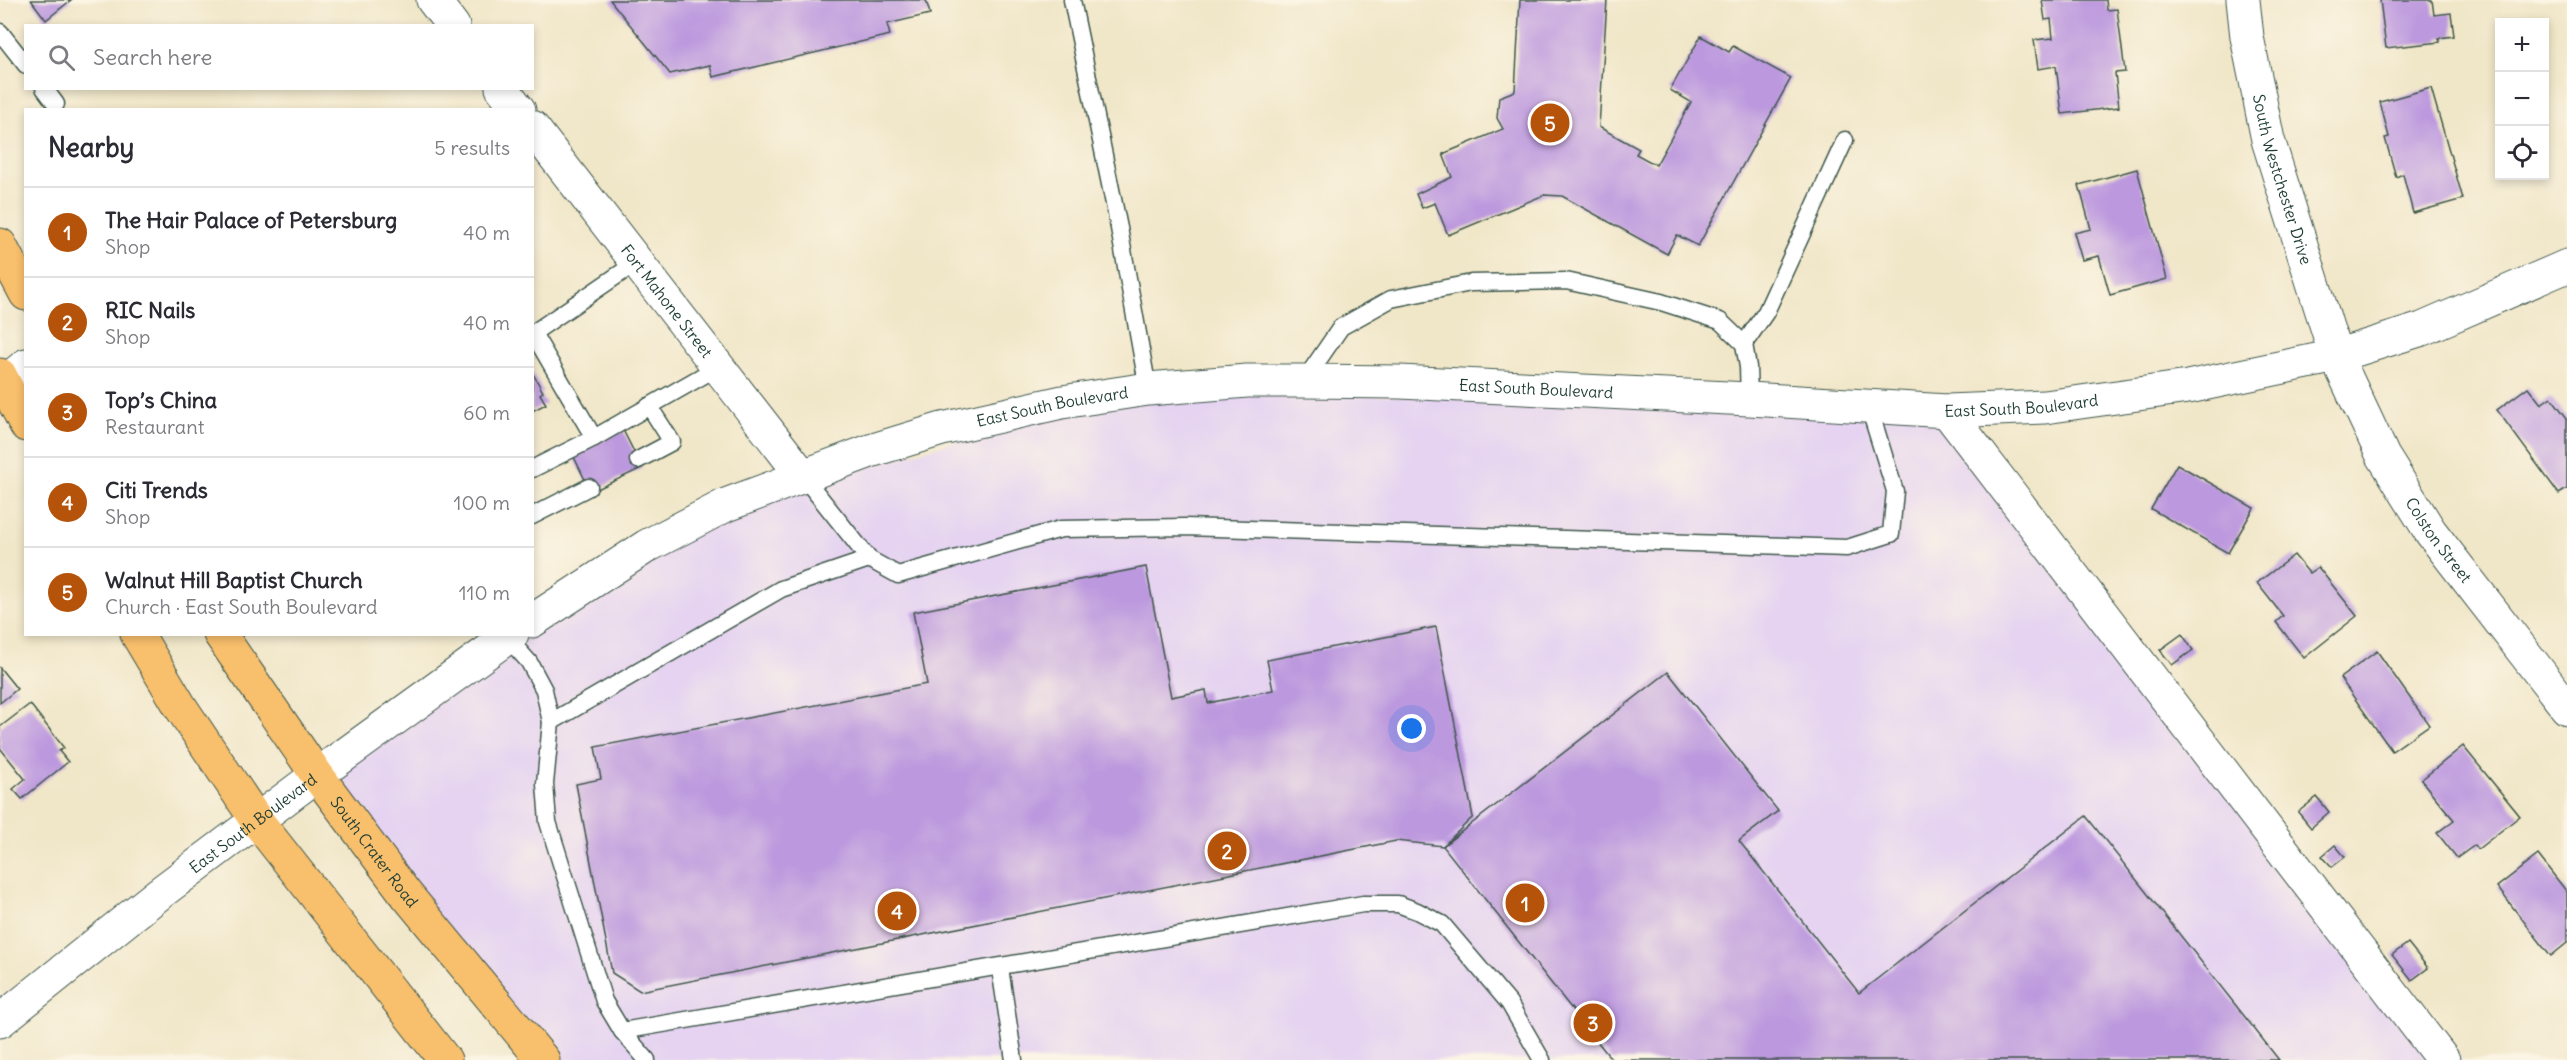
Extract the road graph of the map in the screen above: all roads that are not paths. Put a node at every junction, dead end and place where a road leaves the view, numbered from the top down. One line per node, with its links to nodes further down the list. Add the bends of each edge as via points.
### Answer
1 (433, 0): 4 (street)
2 (1072, 0): 24 (lane)
3 (2243, 0): 20 (street, South Westchester Drive, via 2268,140)
4 (451, 24)
5 (0, 32): 6 (lane)
6 (24, 62)
7 (46, 90): 9 (lane)
8 (504, 90): 10 (street)
9 (56, 104)
10 (517, 108)
11 (534, 130): 14 (street, Fort Mahone Street)
12 (1845, 140): 19 (lane, via 1766,312)
13 (0, 245): 16 (main road)
14 (637, 262): 17 (lane); 21 (street, Fort Mahone Street)
15 (2567, 266): 20 (street, East South Boulevard, via 2422,329)
16 (24, 290)
17 (534, 332)
18 (534, 335): 30 (lane)
19 (1744, 344): 23 (lane, via 1720,321 1661,302 1566,281 1471,283 1391,299 1341,327); 25 (lane)
20 (2336, 356): 28 (street, East South Boulevard, via 2188,387 2045,407); 42 (street, Colston Street, via 2383,456 2430,531)
21 (718, 366): 26 (lane); 33 (street, Fort Mahone Street)
22 (7, 377): 29 (main road)
23 (1304, 381): 24 (street, East South Boulevard); 25 (street, East South Boulevard)
24 (1148, 388): 33 (street, East South Boulevard, via 1062,402 942,429)
25 (1749, 399): 27 (street, East South Boulevard)
26 (650, 405): 30 (lane); 31 (lane, via 672,442)
27 (1869, 407): 28 (street, East South Boulevard); 36 (lane, via 1895,491 1891,534 1847,548 1185,527 1061,530 898,575)
28 (1947, 411): 54 (street)
29 (24, 420)
30 (594, 438): 32 (lane)
31 (638, 460)
32 (534, 468)
33 (802, 475): 36 (lane); 37 (street, East South Boulevard, via 726,505 647,546)
34 (589, 487): 35 (lane)
35 (534, 515)
36 (869, 559): 43 (lane, via 781,589)
37 (534, 619)
38 (138, 636): 45 (main road)
39 (221, 636): 44 (main road, South Crater Road)
40 (508, 636): 44 (street, East South Boulevard)
41 (516, 636): 43 (lane, via 544,690)
42 (2567, 708)
43 (551, 722): 48 (lane, via 545,784 548,822 604,1001)
44 (317, 775): 45 (street, East South Boulevard); 50 (main road, South Crater Road, via 405,893)
45 (256, 821): 47 (street, East South Boulevard); 49 (main road)
46 (1000, 968): 48 (lane); 52 (lane); 53 (lane, via 1363,904 1398,904 1442,924 1509,1003)
47 (0, 1021)
48 (622, 1031): 51 (lane)
49 (445, 1060)
50 (543, 1060)
51 (647, 1060)
52 (1014, 1060)
53 (1542, 1060)
54 (2443, 1060)

